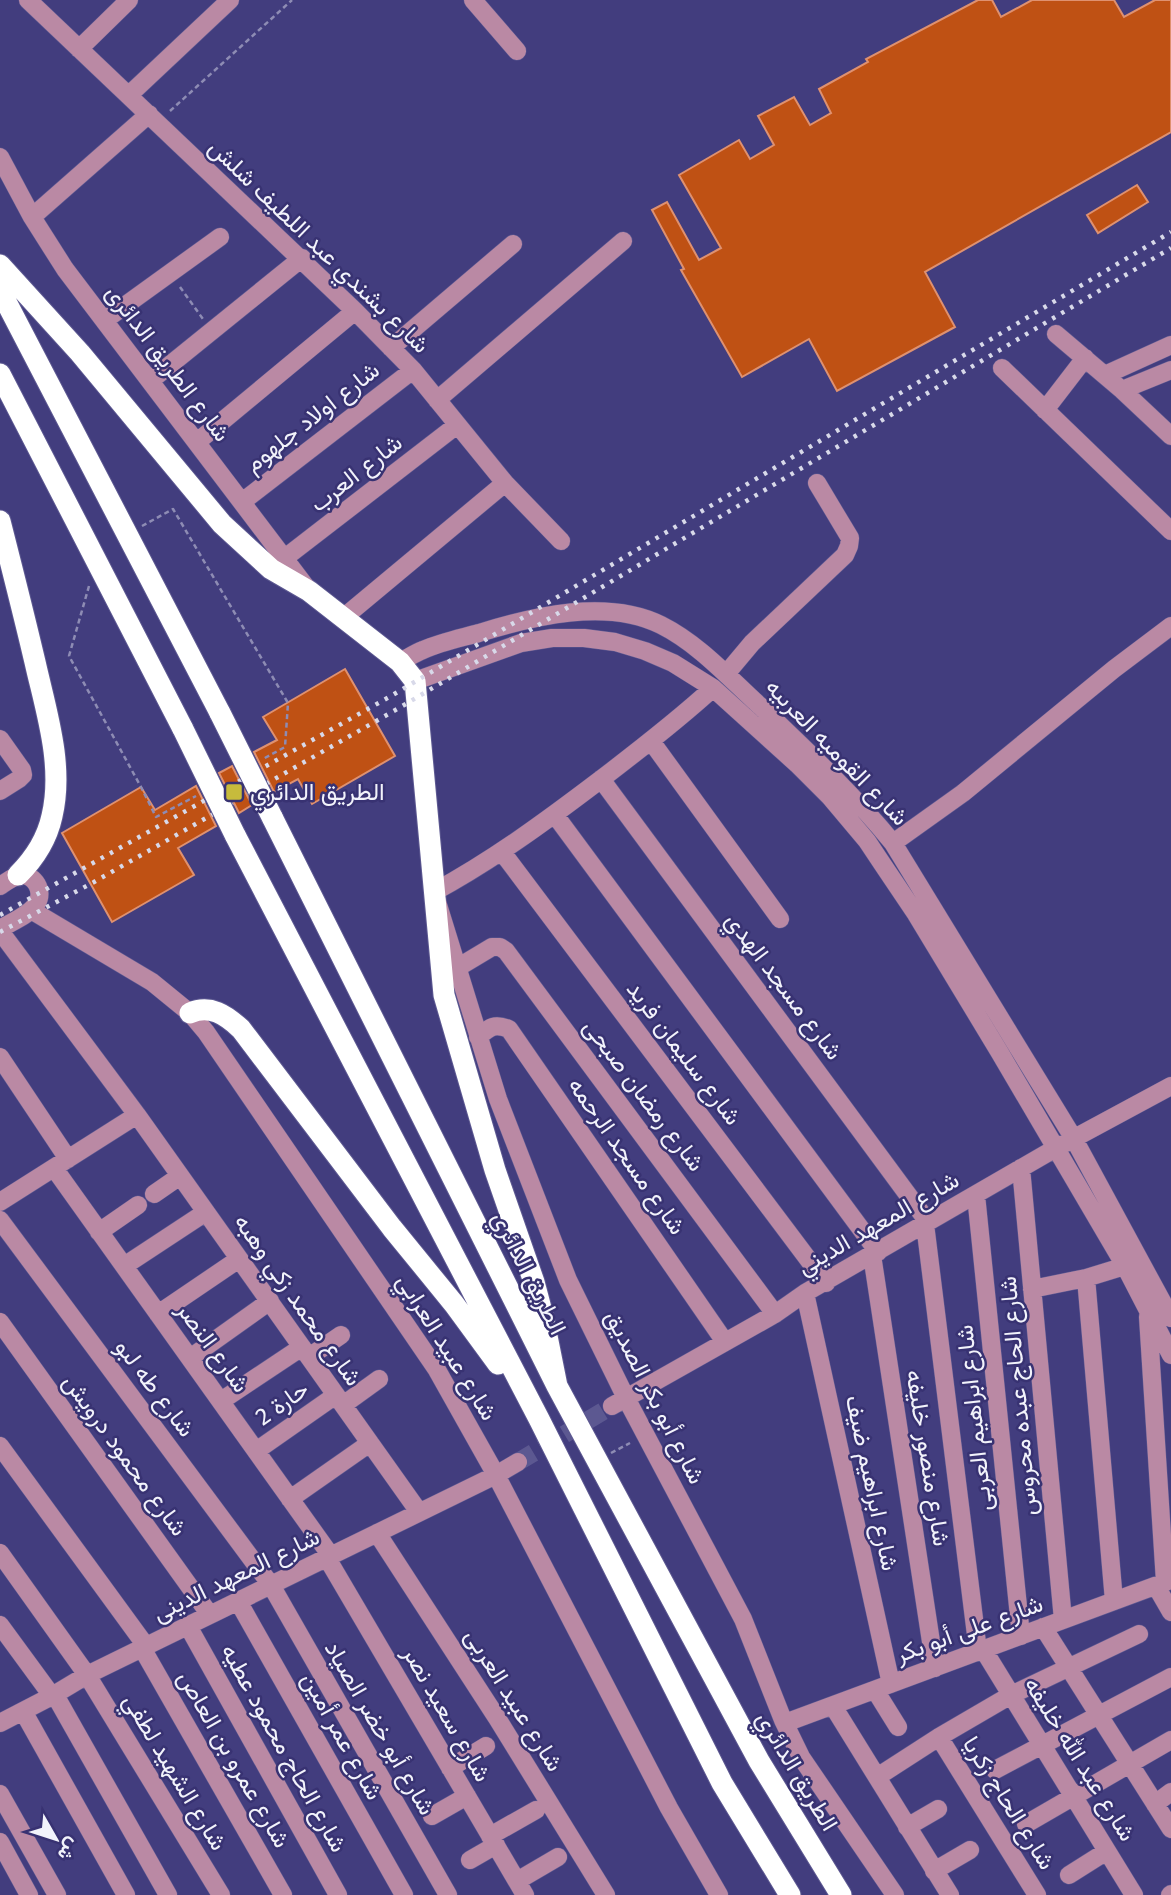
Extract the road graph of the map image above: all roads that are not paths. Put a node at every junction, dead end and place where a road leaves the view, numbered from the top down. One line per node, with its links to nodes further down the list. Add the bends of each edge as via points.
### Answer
1 (28, 0): 5 (street, شارع بشندي عبد اللطيف شلش)
2 (129, 0): 5 (street)
3 (230, 0): 7 (street)
4 (473, 0): 6 (street)
5 (79, 49): 7 (street, شارع بشندي عبد اللطيف شلش)
6 (517, 51)
7 (129, 95): 8 (street, شارع بشندي عبد اللطيف شلش)
8 (153, 118): 10 (street); 14 (street, شارع بشندي عبد اللطيف شلش)
9 (0, 157): 10 (street, شارع الطريق الدائرى)
10 (32, 217): 18 (street, شارع الطريق الدائرى)
11 (220, 237): 18 (street)
12 (623, 241): 30 (street)
13 (513, 244): 21 (street)
14 (302, 258): 17 (street, شارع بشندي عبد اللطيف شلش); 28 (street)
15 (0, 265): 41 (highway, via 222,524)
16 (0, 290): 102 (highway, الطريق الدائري, bridge, via 220,713)
17 (355, 311): 21 (street, شارع بشندي عبد اللطيف شلش); 34 (street)
18 (105, 320): 28 (street, شارع الطريق الدائرى)
19 (1056, 334): 22 (street)
20 (1171, 345): 27 (street)
21 (391, 348): 24 (street, شارع بشندي عبد اللطيف شلش)
22 (1085, 358): 27 (street); 31 (street)
23 (1002, 368): 31 (street)
24 (413, 370): 30 (street, شارع بشندي عبد اللطيف شلش); 37 (street, شارع اولاد جلهوم)
25 (1171, 370): 29 (street)
26 (0, 374): 106 (highway, bridge)
27 (1105, 375): 29 (street)
28 (150, 381): 34 (street, شارع الطريق الدائرى)
29 (1122, 390): 33 (street)
30 (437, 400): 32 (street, شارع بشندي عبد اللطيف شلش)
31 (1045, 410): 39 (street)
32 (457, 425): 36 (street, شارع بشندي عبد اللطيف شلش); 41 (street, شارع العرب)
33 (1171, 436)
34 (197, 442): 37 (street, شارع الطريق الدائرى)
35 (817, 483): 45 (street, via 850,538 849,547)
36 (505, 484): 40 (street, شارع بشندي عبد اللطيف شلش); 42 (street)
37 (242, 502): 41 (street, شارع الطريق الدائرى)
38 (0, 521): 55 (highway, via 53,738 55,771 55,799 47,832 31,862)
39 (1171, 531)
40 (561, 541)
41 (277, 564): 42 (highway)
42 (343, 618): 44 (highway)
43 (1171, 626): 53 (street)
44 (400, 662): 45 (street, شارع القوميه العربيه, via 424,649 519,621 580,611 633,616 660,625); 46 (highway)
45 (726, 674): 53 (street, شارع القوميه العربيه, via 807,751)
46 (415, 681): 47 (street, شارع القوميه العربيه, via 521,643 583,638 645,651); 56 (highway)
47 (713, 688): 49 (street); 67 (street, شارع القوميه العربيه, via 797,764 867,841)
48 (0, 739): 51 (street, via 23,775)
49 (651, 741): 50 (street); 58 (street)
50 (601, 779): 52 (street); 77 (street, شارع مسجد الهدي)
51 (0, 791)
52 (555, 815): 54 (street); 79 (street)
53 (893, 844): 66 (street, شارع القوميه العربيه)
54 (502, 852): 56 (street); 85 (street, شارع سليمان فريد)
55 (9, 881): 57 (street, via 27,876 34,880 40,896)
56 (434, 892): 60 (street, شارع أبو بكر الصديق); 102 (highway, via 444,995 495,1170 534,1282)
57 (31, 910): 59 (street); 61 (street, شارع عبيد العرابي, via 152,982)
58 (780, 919)
59 (0, 930): 65 (street, شارع محمد زكي وهبه)
60 (457, 968): 62 (street, شارع أبو بكر الصديق); 93 (street, شارع رمضان صبحى, via 492,947 506,951)
61 (190, 1013): 106 (highway, via 211,1010 241,1029); 111 (street, شارع عبيد العرابي, via 437,1370)
62 (478, 1037): 97 (street, شارع مسجد الرحمه, via 488,1028 509,1028); 105 (street, شارع أبو بكر الصديق, via 498,1099)
63 (0, 1057): 68 (street, شارع النصر)
64 (1171, 1086): 66 (street, شارع المعهد الديني)
65 (137, 1115): 68 (street); 70 (street, شارع محمد زكي وهبه)
66 (1074, 1139): 67 (street, شارع المعهد الديني); 86 (street, شارع القوميه العربيه)
67 (1056, 1148): 69 (street, شارع المعهد الديني); 82 (street, شارع القوميه العربيه)
68 (61, 1163): 73 (street); 78 (street, شارع النصر)
69 (1021, 1168): 72 (street, شارع المعهد الديني); 88 (street, شارع الحاج عبده محروس)
70 (180, 1176): 71 (street); 75 (street, شارع محمد زكي وهبه)
71 (154, 1194)
72 (976, 1195): 77 (street, شارع المعهد الديني); 128 (street, شارع ابراهيم العربى)
73 (2, 1196)
74 (138, 1205): 78 (street)
75 (206, 1212): 80 (street, شارع محمد زكي وهبه); 81 (street)
76 (0, 1220): 118 (street, شارع طه لبو)
77 (927, 1223): 79 (street, شارع المعهد الديني); 130 (street)
78 (99, 1232): 81 (street, شارع النصر)
79 (875, 1254): 85 (street, شارع المعهد الديني); 131 (street, شارع منصور خليفه)
80 (239, 1259): 90 (street, شارع محمد زكي وهبه); 92 (street)
81 (124, 1266): 92 (street, شارع النصر)
82 (1125, 1266): 83 (street); 87 (street, شارع القوميه العربيه)
83 (1086, 1278): 88 (street); 120 (street)
84 (1171, 1282): 86 (street)
85 (826, 1283): 89 (street, شارع المعهد الديني)
86 (1152, 1283): 87 (street); 94 (street, شارع القوميه العربيه)
87 (1134, 1284): 91 (street, شارع القوميه العربيه)
88 (1032, 1289): 123 (street, شارع الحاج عبده محروس)
89 (805, 1293): 93 (street, شارع المعهد الديني); 135 (street, شارع ابراهيم ضيف)
90 (270, 1301): 98 (street, شارع محمد زكي وهبه); 100 (street)
91 (1147, 1310): 99 (street, شارع القوميه العربيه); 117 (street)
92 (159, 1314): 100 (street, شارع النصر)
93 (775, 1314): 97 (street, شارع المعهد الديني)
94 (1171, 1318)
95 (0, 1322): 122 (street, شارع محمود درويش)
96 (341, 1335): 98 (street)
97 (725, 1342): 105 (street, شارع المعهد الديني)
98 (306, 1352): 103 (street, شارع محمد زكي وهبه); 104 (street)
99 (1171, 1355)
100 (190, 1358): 104 (street, شارع النصر)
101 (379, 1379): 103 (street, حارة 2)
102 (557, 1386): 184 (highway, الطريق الدائري, via 759,1761)
103 (340, 1400): 107 (street, شارع محمد زكي وهبه); 109 (street, حارة 2)
104 (221, 1401): 109 (street, شارع النصر)
105 (619, 1402): 142 (street, شارع أبو بكر الصديق, via 743,1619)
106 (539, 1419): 183 (highway, via 722,1783)
107 (370, 1443): 112 (street); 113 (street, شارع محمد زكي وهبه)
108 (0, 1446): 129 (street, شارع عمرو بن العاص)
109 (256, 1451): 112 (street, شارع النصر)
110 (518, 1462): 111 (street)
111 (496, 1475): 113 (street, شارع المعهد الدينى); 182 (street, شارع عبيد العرابي)
112 (290, 1499): 116 (street, شارع النصر)
113 (419, 1512): 114 (street, شارع المعهد الدينى)
114 (377, 1533): 116 (street, شارع المعهد الدينى); 172 (street, شارع عبيد العربى, via 497,1718)
115 (0, 1553): 133 (street, شارع الشهيد لطفي)
116 (329, 1557): 118 (street, شارع المعهد الدينى); 149 (street, شارع سعيد نصر)
117 (1164, 1583): 120 (street, شارع على أبو بكر); 121 (street)
118 (271, 1585): 119 (street, شارع المعهد الدينى); 181 (street, شارع أبو خضر الصياد)
119 (238, 1601): 122 (street, شارع المعهد الدينى); 180 (street, شارع عمر أمين)
120 (1114, 1601): 123 (street, شارع على أبو بكر)
121 (1171, 1612)
122 (210, 1615): 125 (street, شارع المعهد الدينى)
123 (1063, 1620): 126 (street, شارع على أبو بكر)
124 (0, 1625): 137 (street)
125 (188, 1626): 129 (street, شارع المعهد الدينى); 179 (street, شارع الحاج محمود عطيه)
126 (1043, 1627): 128 (street, شارع على أبو بكر); 132 (street)
127 (1139, 1634): 132 (street)
128 (1021, 1636): 130 (street, شارع على أبو بكر)
129 (144, 1647): 133 (street, شارع المعهد الدينى); 178 (street, شارع عمرو بن العاص)
130 (981, 1650): 131 (street, شارع على أبو بكر); 136 (street, شارع عبد الله خليفه)
131 (935, 1668): 135 (street, شارع على أبو بكر)
132 (1069, 1668): 136 (street); 140 (street)
133 (87, 1675): 137 (street, شارع المعهد الدينى); 177 (street, شارع الشهيد لطفي)
134 (1171, 1676): 140 (street)
135 (883, 1687): 138 (street, شارع على أبو بكر); 143 (street, شارع ابراهيم ضيف)
136 (1011, 1695): 144 (street); 146 (street, شارع عبد الله خليفه)
137 (54, 1696): 139 (street, شارع المعهد الدينى); 176 (street)
138 (833, 1706): 142 (street, شارع على أبو بكر); 151 (street)
139 (23, 1711): 141 (street, شارع المعهد الدينى); 175 (street)
140 (1099, 1715): 146 (street); 148 (street)
141 (0, 1723)
142 (785, 1723): 185 (street, شارع أبو بكر الصديق, via 801,1758)
143 (898, 1727)
144 (939, 1737): 151 (street); 187 (street, شارع الحاج زكريا)
145 (1171, 1740): 148 (street)
146 (1042, 1745): 150 (street); 155 (street, شارع عبد الله خليفه)
147 (486, 1746): 149 (street)
148 (1130, 1765): 155 (street); 156 (street)
149 (450, 1768): 154 (street, شارع سعيد نصر)
150 (995, 1770)
151 (877, 1777): 161 (street)
152 (1171, 1792): 156 (street)
153 (0, 1794): 174 (street)
154 (467, 1796): 159 (street); 163 (street, شارع سعيد نصر)
155 (1074, 1797): 160 (street); 166 (street, شارع عبد الله خليفه)
156 (1155, 1804): 162 (street)
157 (938, 1809): 161 (street)
158 (536, 1810): 163 (street)
159 (432, 1816)
160 (1026, 1824)
161 (907, 1827): 169 (street)
162 (1171, 1829)
163 (493, 1841): 168 (street); 171 (street, شارع سعيد نصر)
164 (0, 1842): 173 (street)
165 (970, 1850): 169 (street)
166 (1107, 1851): 170 (street); 188 (street, شارع عبد الله خليفه)
167 (558, 1857): 171 (street)
168 (471, 1860)
169 (934, 1871): 186 (street)
170 (1069, 1875)
171 (521, 1888)
172 (598, 1892)
173 (29, 1895)
174 (57, 1895)
175 (126, 1895)
176 (168, 1895)
177 (221, 1895)
178 (283, 1895)
179 (338, 1895)
180 (404, 1895)
181 (447, 1895)
182 (719, 1895)
183 (790, 1895)
184 (841, 1895)
185 (895, 1895)
186 (950, 1895)
187 (1037, 1895)
188 (1134, 1895)

